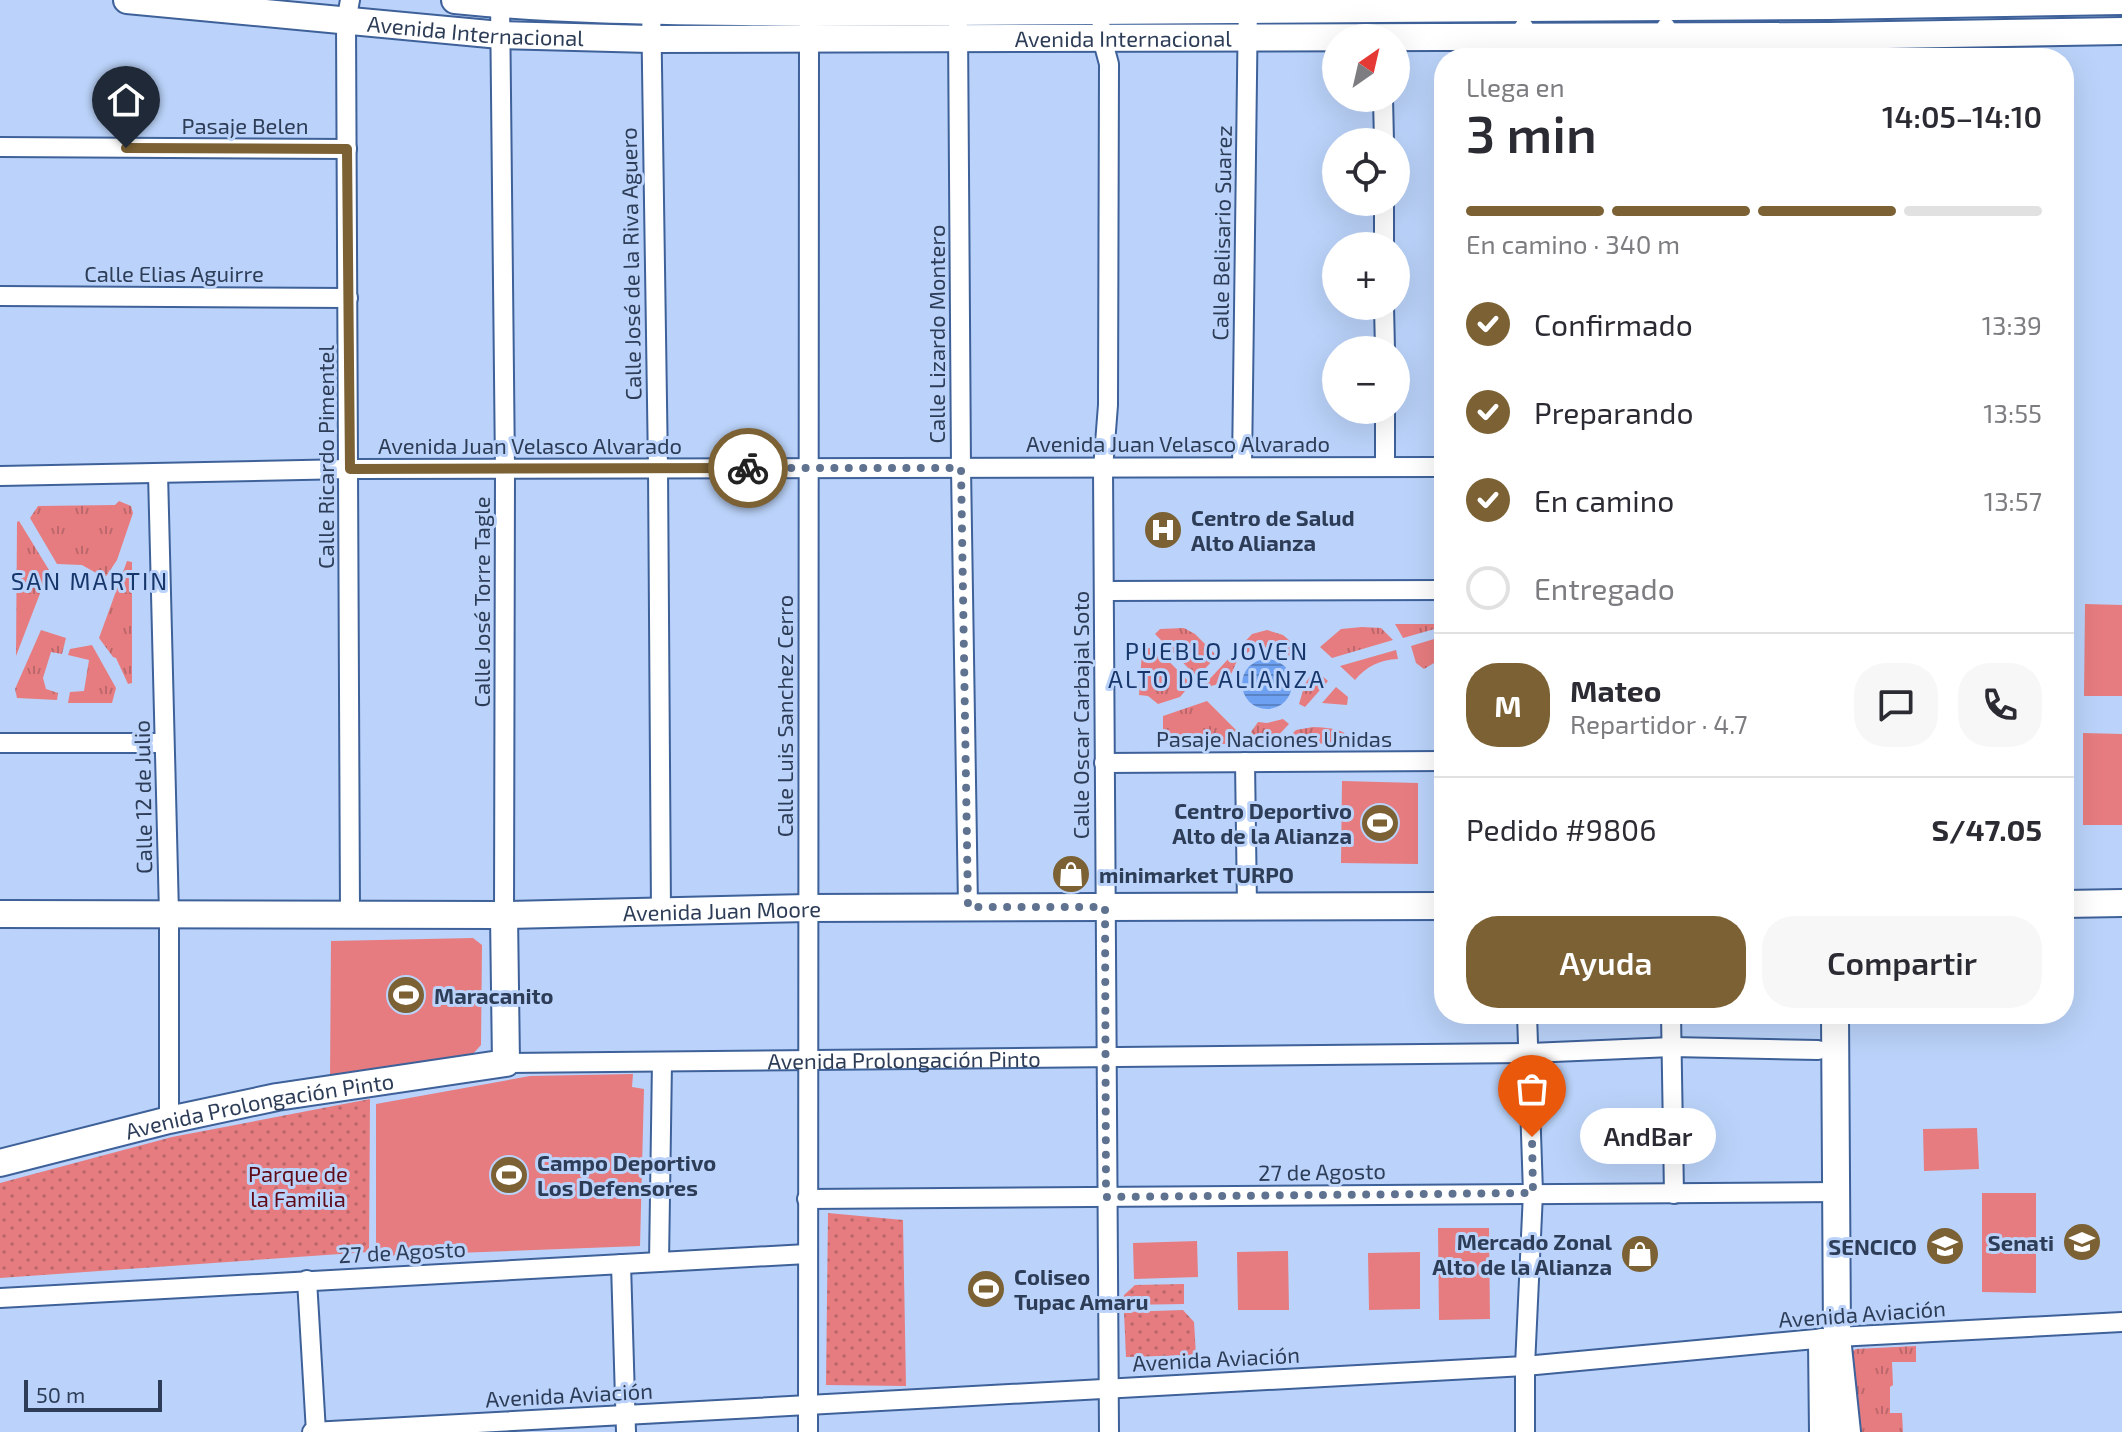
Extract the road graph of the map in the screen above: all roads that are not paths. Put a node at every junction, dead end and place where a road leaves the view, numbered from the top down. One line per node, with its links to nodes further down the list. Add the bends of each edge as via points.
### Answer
1 (127, 0): 15 (main road, Avenida Internacional)
2 (455, 0): 5 (main road, Avenida Internacional)
3 (2055, 1): 4 (main road, Avenida Internacional); 6 (main road, Avenida Internacional)
4 (2122, 1)
5 (500, 2): 11 (main road, Avenida Internacional); 18 (street, Calle José Torre Tagle)
6 (1948, 2): 8 (main road, Avenida Internacional)
7 (1666, 3): 8 (main road, Avenida Internacional); 10 (main road, Avenida Internacional); 26 (street)
8 (1817, 3): 27 (main road)
9 (1383, 4): 10 (main road, Avenida Internacional); 12 (main road, Avenida Internacional)
10 (1522, 4): 25 (street)
11 (650, 5): 16 (main road, Avenida Internacional); 22 (street, Calle José de la Riva Aguero)
12 (1248, 5): 14 (main road, Avenida Internacional); 20 (street, Calle Belisario Suarez)
13 (957, 6): 14 (main road, Avenida Internacional); 16 (main road, Avenida Internacional); 23 (street, Calle Lizardo Montero)
14 (1101, 6): 19 (street, Calle Oscar Carbajal Soto)
15 (348, 11): 18 (main road, Avenida Internacional); 29 (street, Calle Ricardo Pimentel)
16 (809, 17): 22 (main road, Avenida Internacional); 23 (main road, Avenida Internacional); 37 (street, Calle Luis Sanchez Cerro)
17 (2122, 31): 27 (main road, Avenida Internacional)
18 (500, 35): 22 (main road, Avenida Internacional); 40 (street, Calle José Torre Tagle)
19 (1102, 38): 20 (main road, Avenida Internacional); 23 (main road, Avenida Internacional); 41 (street, Calle Oscar Carbajal Soto, via 1109,64 1108,405)
20 (1247, 38): 21 (main road, Avenida Internacional); 33 (street, Calle Belisario Suarez)
21 (1322, 38)
22 (650, 39): 36 (street, Calle José de la Riva Aguero)
23 (958, 39): 38 (street, Calle Lizardo Montero)
24 (1410, 40): 25 (main road, Avenida Internacional)
25 (1525, 47): 26 (main road, Avenida Internacional)
26 (1666, 47): 27 (main road, Avenida Internacional)
27 (1817, 47)
28 (0, 147): 29 (street, Pasaje Belen)
29 (347, 149): 31 (street, Calle Ricardo Pimentel)
30 (0, 296): 31 (street, Calle Elias Aguirre)
31 (348, 298): 39 (street, Calle Ricardo Pimentel)
32 (1385, 424): 34 (street)
33 (1242, 467): 34 (street, Avenida Juan Velasco Alvarado); 41 (street, Avenida Juan Velasco Alvarado)
34 (1385, 467): 35 (street, Avenida Juan Velasco Alvarado)
35 (1434, 467)
36 (658, 468): 37 (street, Avenida Juan Velasco Alvarado); 40 (street, Avenida Juan Velasco Alvarado); 58 (street, Calle José de la Riva Aguero)
37 (808, 468): 38 (street, Avenida Juan Velasco Alvarado); 57 (street, Calle Luis Sanchez Cerro)
38 (961, 468): 41 (street, Avenida Juan Velasco Alvarado); 55 (street, Calle Lizardo Montero)
39 (350, 469): 40 (street, Avenida Juan Velasco Alvarado); 42 (street, Avenida Juan Velasco Alvarado); 59 (street, Calle Ricardo Pimentel)
40 (505, 469): 62 (street, Calle José Torre Tagle)
41 (1103, 469): 45 (street, Calle Oscar Carbajal Soto)
42 (158, 473): 43 (street, Avenida Juan Velasco Alvarado); 47 (street, Calle 12 de Julio)
43 (0, 476)
44 (1434, 590): 45 (street)
45 (1104, 591): 50 (street, Calle Oscar Carbajal Soto)
46 (0, 743): 47 (street)
47 (164, 743): 61 (street, Calle 12 de Julio)
48 (1434, 761): 49 (street, Pasaje Naciones Unidas)
49 (1245, 762): 50 (street, Pasaje Naciones Unidas); 53 (street)
50 (1104, 763): 56 (street, Calle Oscar Carbajal Soto)
51 (2122, 903): 52 (main road)
52 (2074, 904)
53 (1247, 906): 54 (main road, Avenida Juan Moore); 56 (main road, Avenida Juan Moore)
54 (1434, 906)
55 (968, 907): 56 (main road, Avenida Juan Moore); 57 (main road, Avenida Juan Moore)
56 (1105, 907): 70 (street, Calle Oscar Carbajal Soto)
57 (808, 908): 58 (main road, Avenida Juan Moore); 71 (street, Calle Luis Sanchez Cerro)
58 (661, 912): 62 (main road, Avenida Juan Moore)
59 (350, 913): 61 (main road, Avenida Juan Moore); 62 (main road, Avenida Juan Moore)
60 (0, 914): 61 (main road, Avenida Juan Moore)
61 (169, 914): 74 (street, Calle 12 de Julio)
62 (504, 915): 73 (main road)
63 (1528, 1024): 69 (street)
64 (1671, 1024): 67 (street)
65 (1817, 1024): 68 (main road)
66 (1835, 1024): 76 (main road)
67 (1672, 1047): 68 (street, Avenida Prolongación Pinto); 69 (street, Avenida Prolongación Pinto); 78 (street)
68 (1818, 1050): 76 (main road)
69 (1530, 1053): 70 (street, Avenida Prolongación Pinto); 77 (street)
70 (1106, 1058): 71 (street, Avenida Prolongación Pinto); 79 (street, Calle Oscar Carbajal Soto)
71 (808, 1060): 72 (street, Avenida Prolongación Pinto); 80 (street, Calle Luis Sanchez Cerro)
72 (662, 1062): 73 (street, Avenida Prolongación Pinto); 82 (street)
73 (506, 1063): 74 (main road, Avenida Prolongación Pinto, via 277,1097)
74 (169, 1120): 75 (main road, Avenida Prolongación Pinto)
75 (0, 1163)
76 (1828, 1192): 78 (street, 27 de Agosto); 87 (main road)
77 (1533, 1193): 78 (street, 27 de Agosto); 79 (street, 27 de Agosto); 88 (street)
78 (1674, 1194)
79 (1106, 1197): 80 (street, 27 de Agosto); 89 (street, Calle Oscar Carbajal Soto)
80 (807, 1199): 81 (street, Calle Luis Sanchez Cerro)
81 (807, 1254): 82 (street, 27 de Agosto); 90 (street, Calle Luis Sanchez Cerro)
82 (659, 1262): 83 (street, 27 de Agosto)
83 (621, 1264): 84 (street, 27 de Agosto); 91 (street)
84 (307, 1280): 85 (street, 27 de Agosto); 92 (street)
85 (0, 1298)
86 (2122, 1322): 87 (street, Avenida Aviación)
87 (1830, 1338): 88 (street, Avenida Aviación); 96 (main road); 97 (main road)
88 (1525, 1366): 89 (street, Avenida Aviación); 95 (street)
89 (1107, 1388): 90 (street, Avenida Aviación); 94 (street, Calle Oscar Carbajal Soto)
90 (807, 1403): 91 (street, Avenida Aviación); 93 (street, Calle Luis Sanchez Cerro)
91 (626, 1423): 92 (street, Avenida Aviación)
92 (315, 1432)
93 (808, 1432)
94 (1109, 1432)
95 (1525, 1432)
96 (1823, 1432)
97 (1847, 1432)

